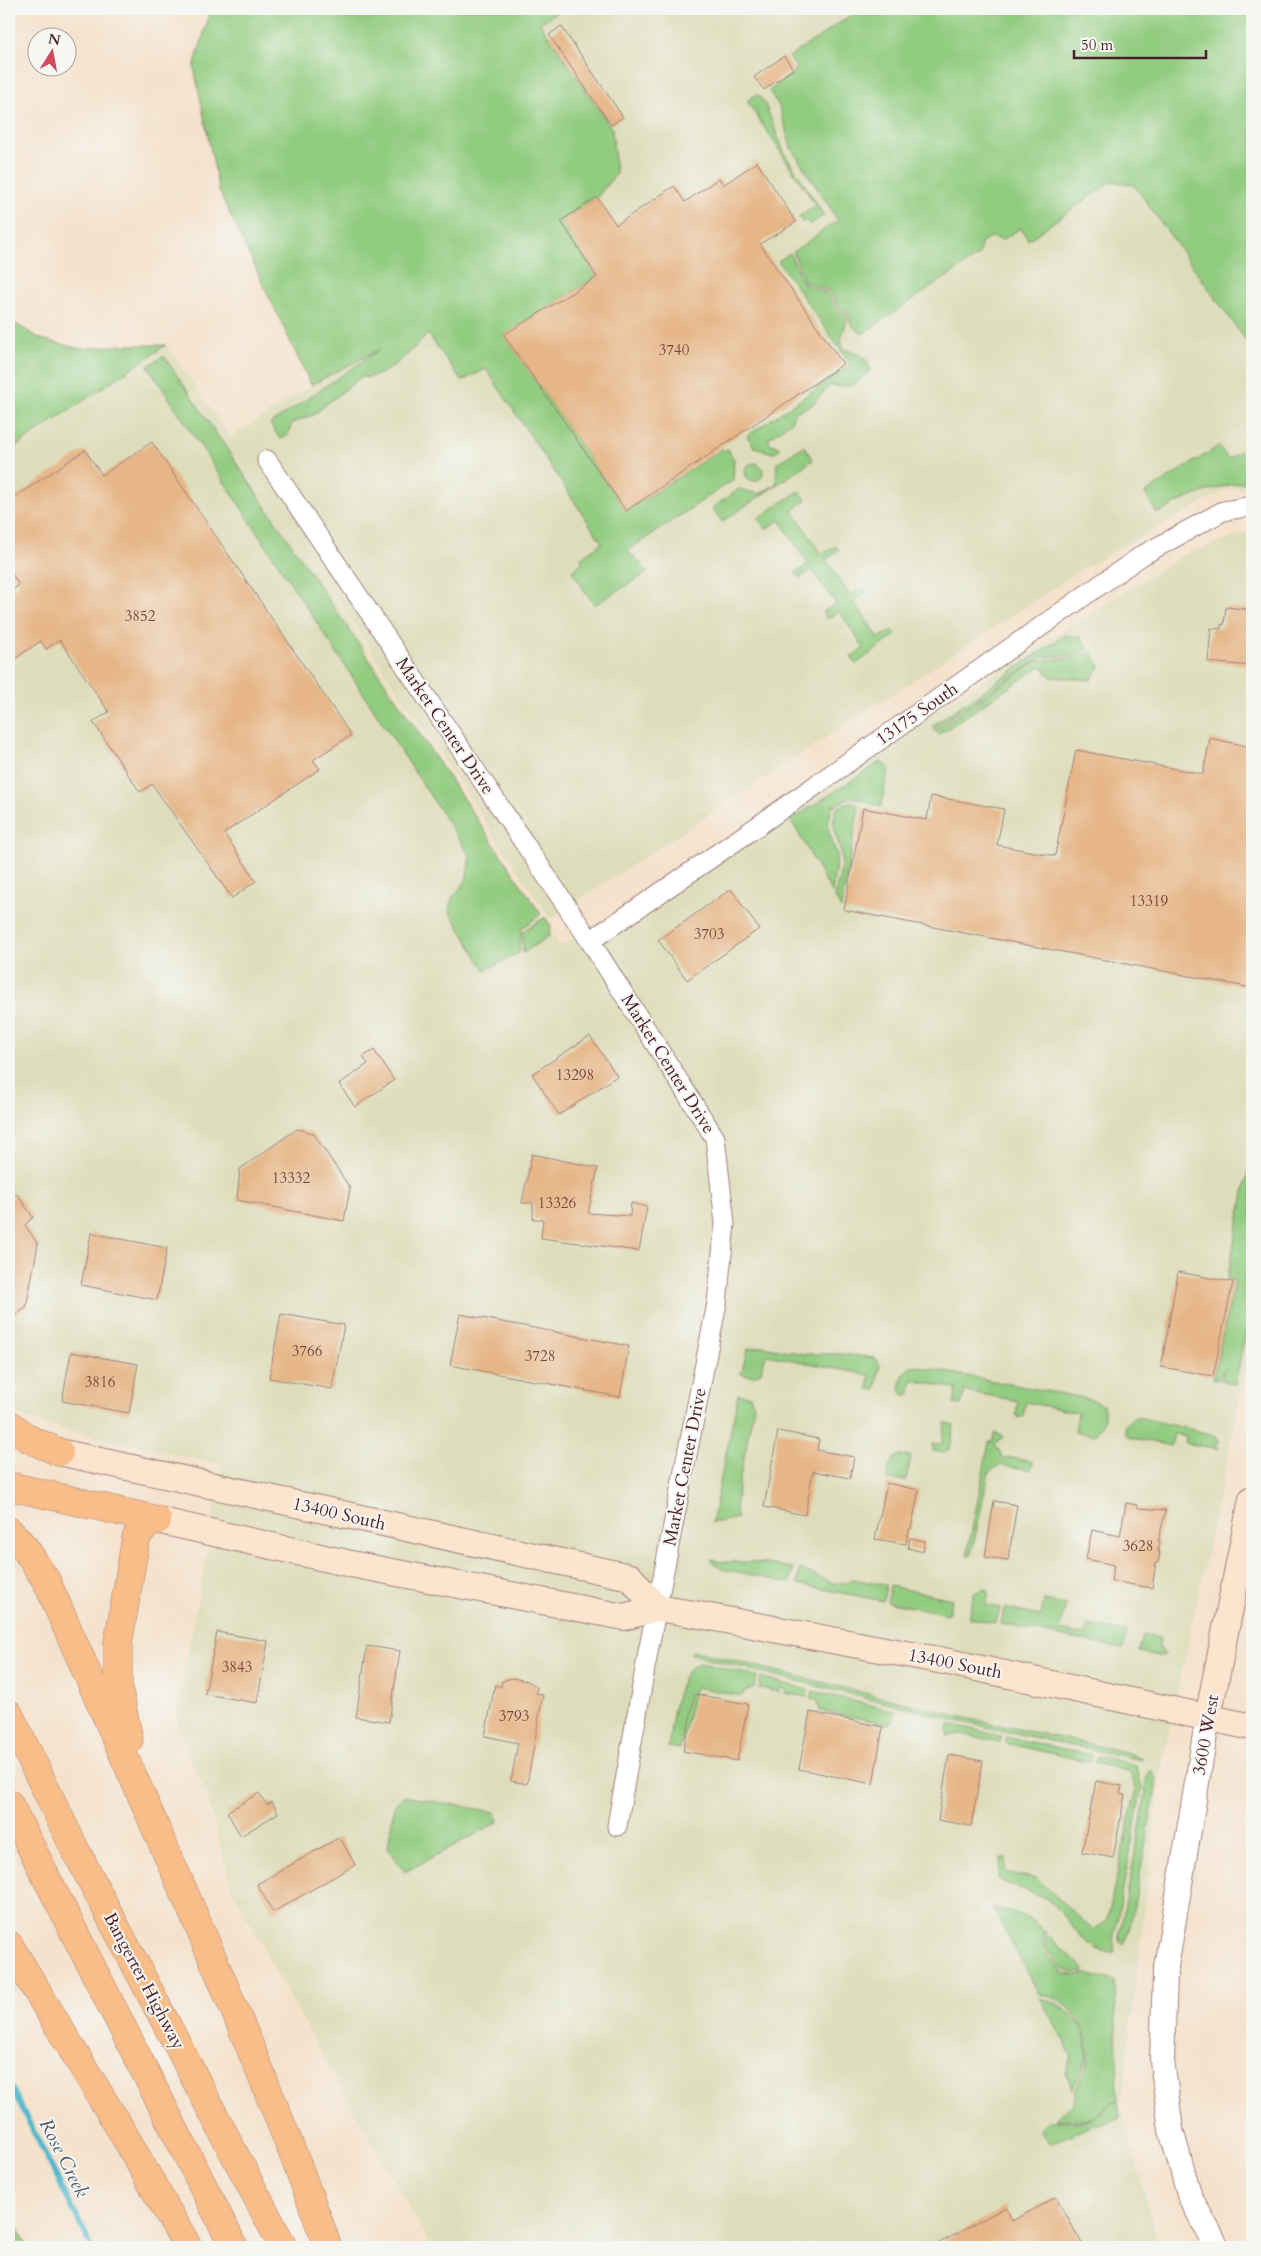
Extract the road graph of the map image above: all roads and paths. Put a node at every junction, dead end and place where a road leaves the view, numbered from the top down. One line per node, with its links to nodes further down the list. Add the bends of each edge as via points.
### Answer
1 (267, 460): 3 (street, Market Center Drive)
2 (1252, 506): 3 (street, 13175 South, via 1223,511 1141,556)
3 (590, 941): 11 (street, Market Center Drive, via 715,1138 725,1224 717,1303)
4 (9, 1424): 6 (main road, via 29,1439)
5 (9, 1442): 6 (main road, 13400 South)
6 (59, 1452): 11 (main road, 13400 South, via 630,1577)
7 (9, 1486): 9 (main road, 13400 South)
8 (1252, 1499): 13 (main road, 3600 West)
9 (157, 1520): 11 (main road, 13400 South, via 351,1564 624,1617); 16 (main road, via 145,1526 136,1538 118,1643 121,1706)
10 (9, 1531): 16 (main road, via 25,1548 46,1582)
11 (657, 1608): 13 (main road, 13400 South, via 949,1662); 17 (street, Market Center Drive)
12 (9, 1714): 21 (main road, Bangerter Highway, via 75,1849)
13 (1208, 1717): 14 (main road, 13400 South); 23 (street, 3600 West, via 1165,1973 1162,2060 1171,2130 1190,2197)
14 (1252, 1727)
15 (9, 1804): 20 (main road)
16 (144, 1805): 22 (main road, via 263,2079)
17 (617, 1826)
18 (9, 1945): 19 (main road)
19 (188, 2247)
20 (234, 2247)
21 (283, 2247)
22 (328, 2247)
23 (1217, 2247)

